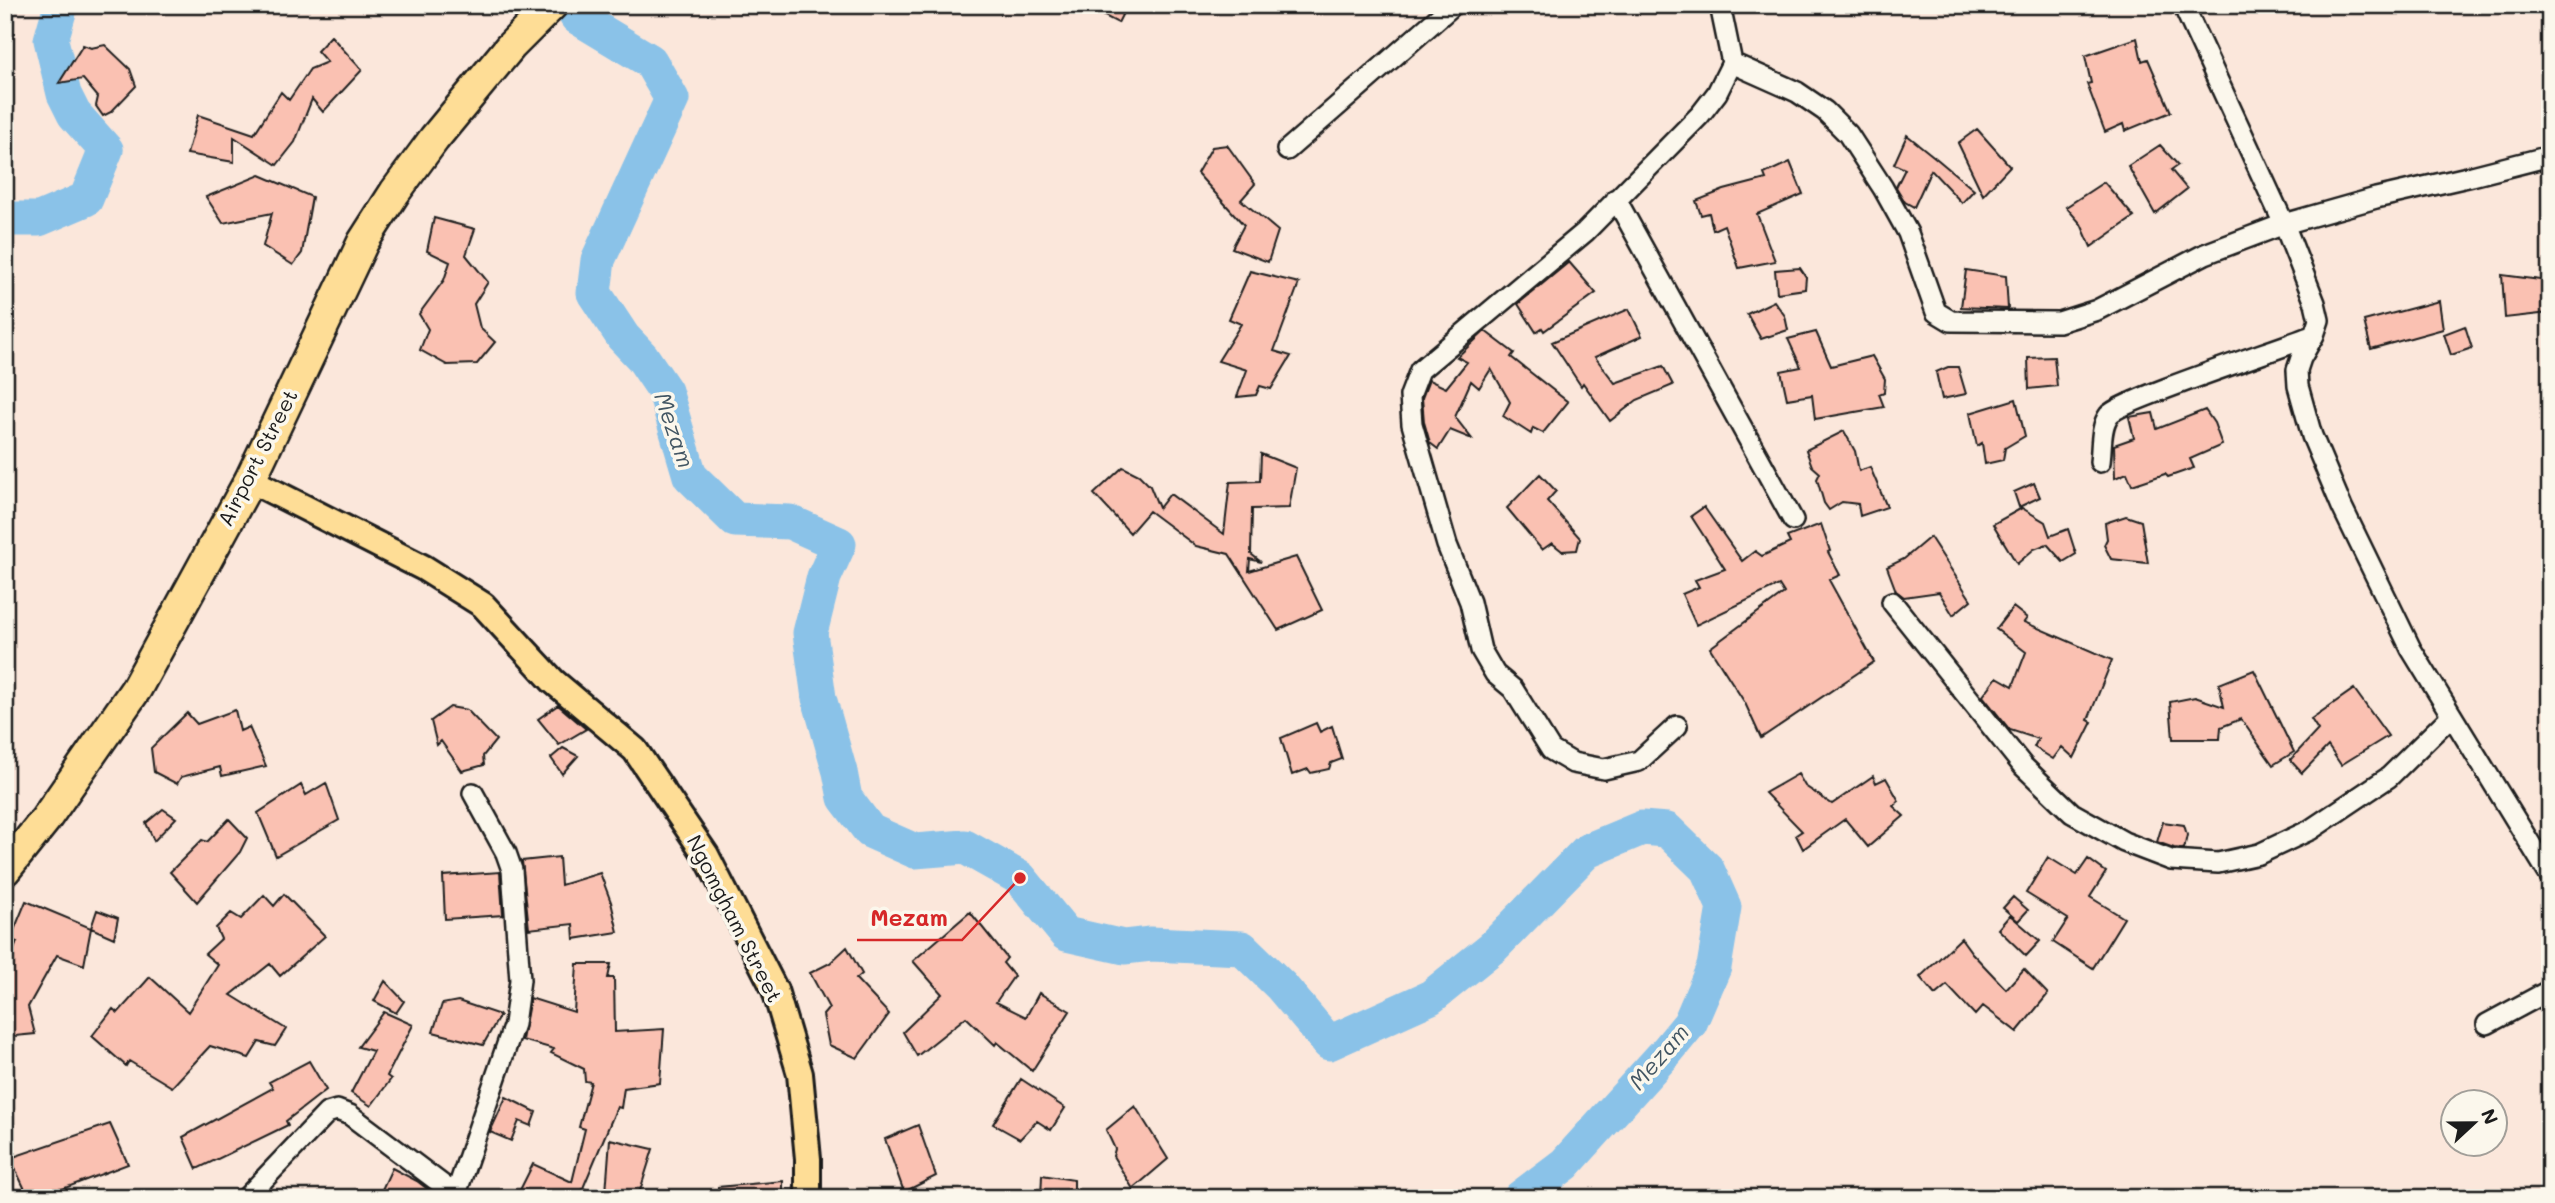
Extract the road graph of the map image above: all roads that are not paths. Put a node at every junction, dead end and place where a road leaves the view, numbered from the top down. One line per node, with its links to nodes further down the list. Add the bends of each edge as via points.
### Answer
1 (551, 5): 12 (highway, Airport Street, via 434,139 363,242)
2 (1454, 5): 6 (street)
3 (1720, 5): 5 (street)
4 (2183, 5): 9 (street)
5 (1732, 63): 8 (street, via 1700,115); 9 (street, via 1797,92 1849,134 1908,233 1936,312 1951,321 2059,322 2096,310 2205,254)
6 (1287, 150)
7 (2550, 156): 9 (street)
8 (1616, 199): 13 (street); 16 (street, via 1585,232 1420,370 1410,396 1412,424 1481,650 1495,674 1513,689 1551,750 1573,763 1604,769 1639,761)
9 (2284, 224): 10 (street, via 2315,303 2319,320)
10 (2314, 335): 11 (street, via 2110,412 2104,424); 15 (street, via 2297,370 2312,436 2389,608)
11 (2100, 462)
12 (250, 480): 18 (highway, Airport Street, via 136,689); 24 (main road, Ngomgham Street, via 424,568 483,605 553,681 635,750 706,855 775,990 800,1074)
13 (1793, 520)
14 (1892, 602): 15 (street, via 2022,766 2072,813 2124,842 2171,860 2218,863 2259,853 2311,830 2389,777)
15 (2451, 716): 19 (street)
16 (1677, 726)
17 (473, 793): 22 (street, via 512,870 520,979 514,1024)
18 (5, 870)
19 (2550, 876)
20 (2550, 990): 21 (street)
21 (2487, 1024)
22 (458, 1196): 23 (street, via 350,1115 337,1111 327,1114)
23 (246, 1198)
24 (808, 1198)

